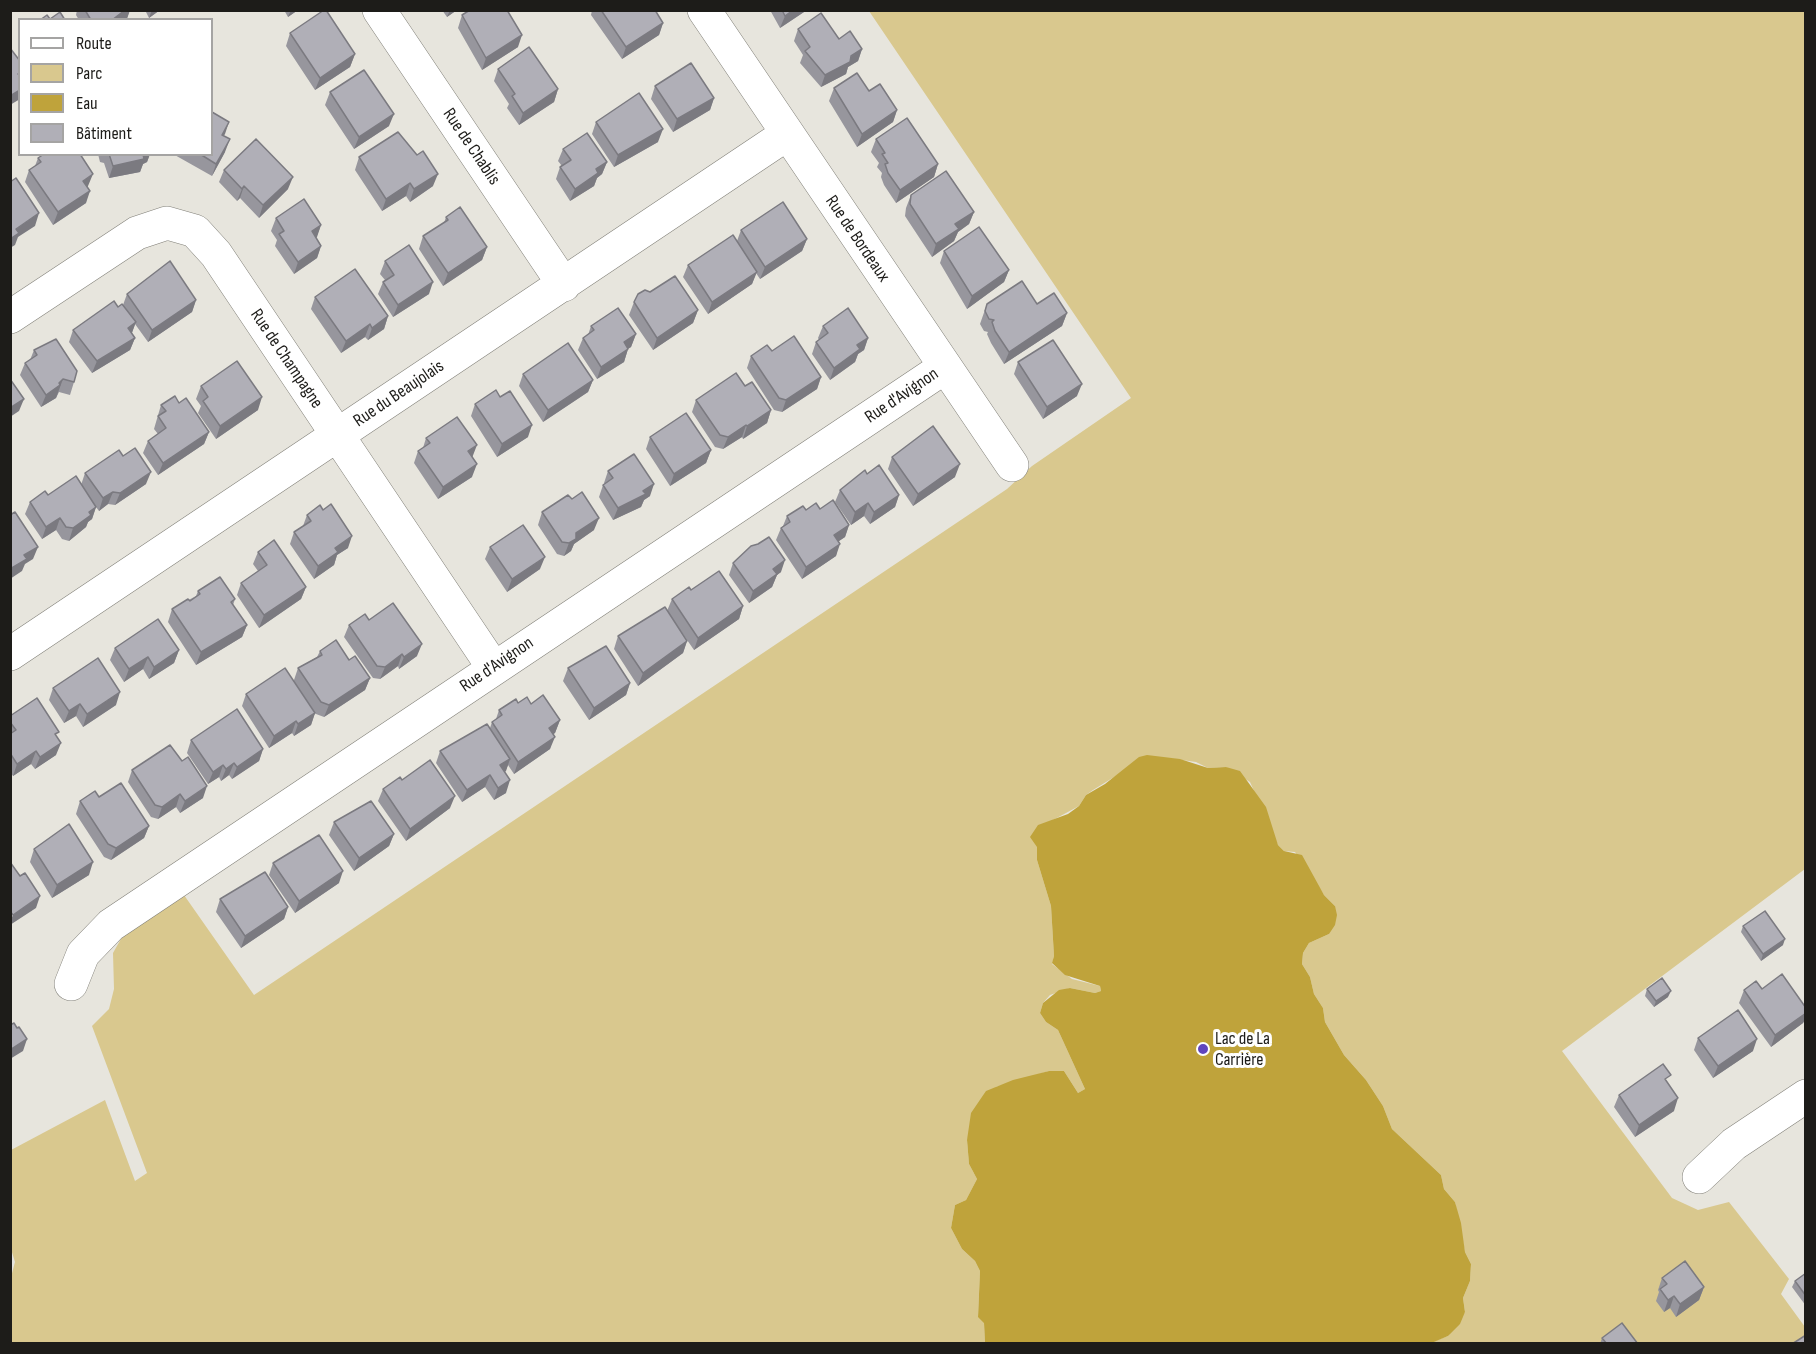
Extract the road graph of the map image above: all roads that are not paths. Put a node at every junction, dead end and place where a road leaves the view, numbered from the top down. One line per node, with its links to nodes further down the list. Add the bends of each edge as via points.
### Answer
1 (379, 10): 4 (street, Rue de Chablis)
2 (704, 10): 3 (street, Rue de Bordeaux)
3 (787, 134): 4 (street, Rue du Beaujolais); 6 (street, Rue de Bordeaux)
4 (564, 285): 7 (street, Rue du Beaujolais)
5 (10, 317): 7 (street, Rue de Champagne, via 137,233 167,223 186,227 208,244)
6 (945, 367): 8 (street, Rue de Bordeaux); 10 (street, Rue d'Avignon)
7 (338, 435): 9 (street, Rue du Beaujolais); 10 (street, Rue de Champagne)
8 (1012, 465)
9 (10, 654)
10 (493, 667): 11 (street, Rue d'Avignon, via 111,924 83,954)
11 (71, 984)
12 (1806, 1096): 13 (street, via 1734,1144)
13 (1699, 1177)

